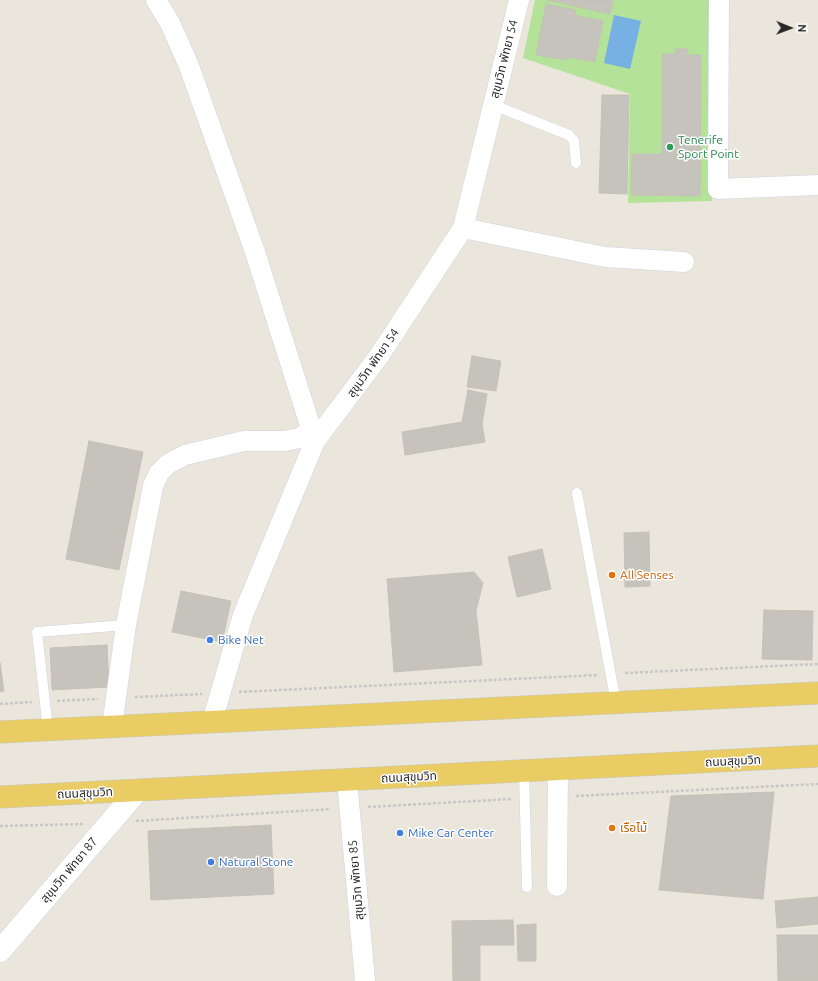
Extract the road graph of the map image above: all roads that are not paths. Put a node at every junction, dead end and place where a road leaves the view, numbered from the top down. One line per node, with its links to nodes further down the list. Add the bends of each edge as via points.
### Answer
1 (156, 0): 9 (street, via 170,23 189,66 255,252)
2 (519, 0): 4 (street, สุขุมวิท พัทยา 54)
3 (719, 0): 6 (street, via 718,189)
4 (493, 105): 5 (lane, via 569,135 574,141); 7 (street, สุขุมวิท พัทยา 54)
5 (576, 163)
6 (818, 185)
7 (463, 228): 8 (street, via 605,257); 9 (street, สุขุมวิท พัทยา 54, via 379,356)
8 (684, 262)
9 (314, 435): 11 (street, via 285,441 244,441 184,455 168,464 153,486); 14 (street, สุขุมวิท พัทยา 54, via 243,615)
10 (577, 493): 13 (lane)
11 (126, 625): 15 (street); 16 (lane, via 37,632)
12 (818, 693): 13 (highway)
13 (616, 703): 14 (highway)
14 (212, 722): 15 (highway)
15 (112, 727): 16 (highway)
16 (48, 730): 17 (highway)
17 (0, 732)
18 (818, 756): 19 (highway, ถนนสุขุมวิท)
19 (558, 769): 20 (highway, ถนนสุขุมวิท); 24 (street)
20 (524, 771): 21 (highway, ถนนสุขุมวิท); 25 (lane)
21 (347, 780): 22 (highway, ถนนสุขุมวิท); 27 (street, สุขุมวิท พัทยา 85)
22 (138, 790): 23 (highway, ถนนสุขุมวิท); 26 (street, สุขุมวิท พัทยา 87)
23 (0, 797)
24 (557, 886)
25 (526, 887)
26 (0, 951)
27 (366, 981)

